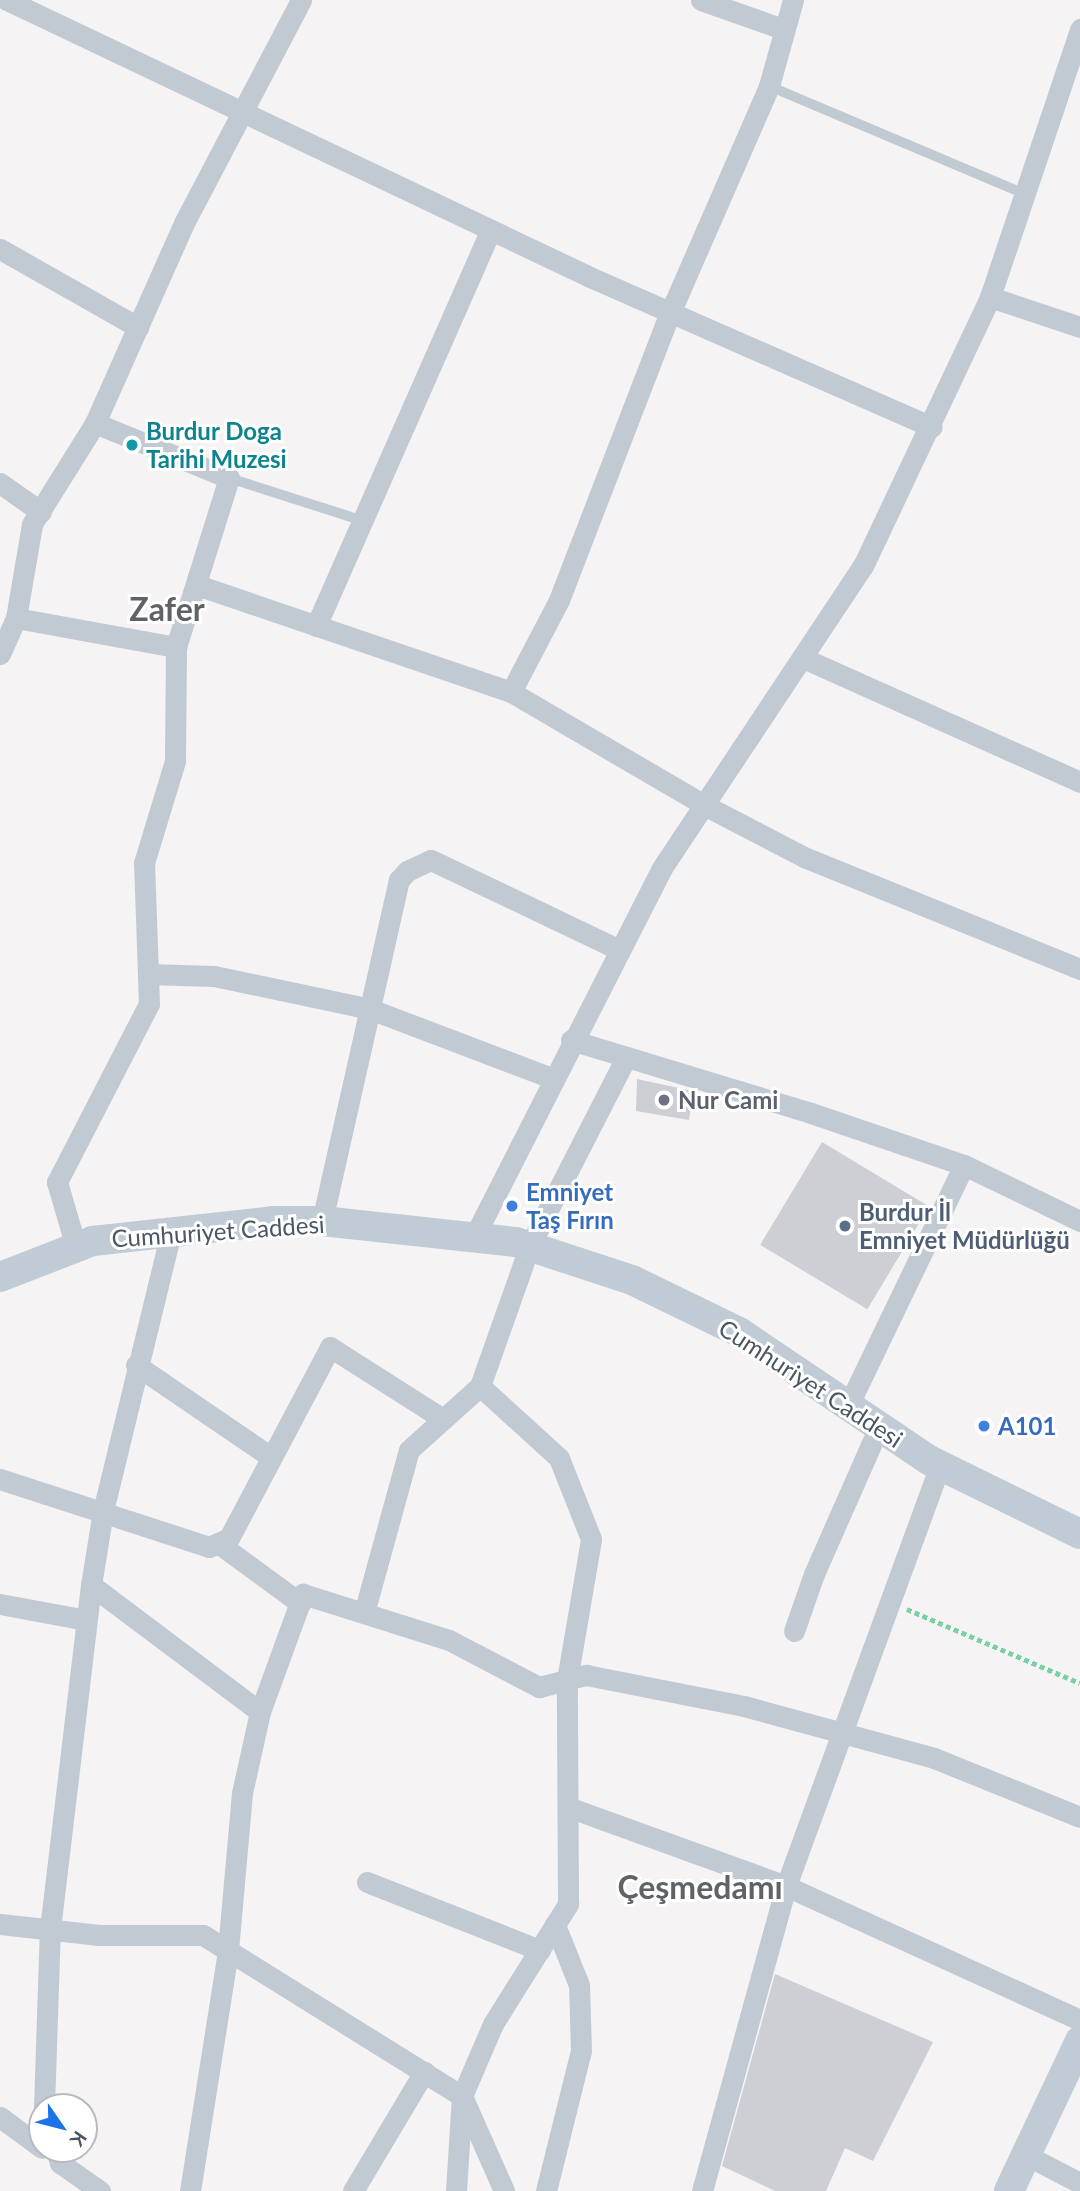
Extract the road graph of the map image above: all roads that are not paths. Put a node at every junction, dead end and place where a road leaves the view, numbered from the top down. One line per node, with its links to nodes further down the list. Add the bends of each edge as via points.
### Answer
1 (7, 0): 8 (street)
2 (301, 0): 8 (street)
3 (702, 0): 5 (street)
4 (793, 0): 5 (street)
5 (783, 29): 7 (street)
6 (1080, 29): 9 (street)
7 (769, 86): 9 (lane); 13 (street)
8 (243, 112): 10 (street); 14 (street, via 184,223)
9 (1025, 194): 12 (street)
10 (491, 230): 13 (street); 21 (street)
11 (0, 249): 14 (street)
12 (990, 297): 15 (street); 17 (street)
13 (670, 313): 17 (street); 28 (street, via 559,600)
14 (138, 327): 16 (street)
15 (1080, 327)
16 (95, 423): 18 (street); 20 (street)
17 (932, 427): 27 (street, via 863,566)
18 (229, 478): 21 (lane); 22 (street)
19 (0, 483): 20 (street)
20 (41, 512): 23 (street, via 32,524)
21 (365, 521): 24 (street)
22 (197, 585): 24 (street); 25 (street)
23 (16, 618): 25 (street); 26 (street)
24 (316, 626): 28 (street)
25 (176, 648): 33 (street, via 175,761 144,863)
26 (0, 654)
27 (803, 658): 29 (street); 30 (street)
28 (511, 692): 30 (street)
29 (1080, 782)
30 (706, 806): 31 (street, via 662,869); 32 (street, via 804,857)
31 (618, 949): 34 (street, via 431,860 399,880); 35 (street)
32 (1080, 969)
33 (148, 974): 34 (street, via 214,976); 44 (street, via 149,1004 57,1182)
34 (370, 1009): 37 (street); 40 (street)
35 (571, 1040): 36 (street); 37 (street)
36 (626, 1058): 38 (street); 43 (street)
37 (552, 1079): 42 (street)
38 (964, 1165): 39 (street); 48 (street)
39 (1080, 1220)
40 (322, 1221): 41 (main road, Cumhuriyet Caddesi); 42 (main road, Cumhuriyet Caddesi)
41 (171, 1231): 44 (main road, Cumhuriyet Caddesi); 46 (street)
42 (474, 1237): 43 (main road, Cumhuriyet Caddesi)
43 (530, 1245): 47 (street); 48 (main road, Cumhuriyet Caddesi, via 573,1257 688,1306 784,1360)
44 (76, 1247): 45 (main road, Cumhuriyet Caddesi)
45 (0, 1277)
46 (136, 1365): 51 (street); 54 (street)
47 (480, 1386): 49 (street); 63 (street, via 559,1458 591,1539)
48 (848, 1406): 50 (main road, Cumhuriyet Caddesi)
49 (443, 1419): 51 (street, via 330,1347); 60 (street, via 409,1450)
50 (878, 1429): 52 (main road, Cumhuriyet Caddesi); 62 (street)
51 (271, 1457): 56 (street, via 229,1538)
52 (940, 1465): 55 (main road, Cumhuriyet Caddesi); 65 (street)
53 (0, 1479): 54 (street)
54 (103, 1511): 56 (street, via 209,1547); 57 (street)
55 (1080, 1534)
56 (218, 1543): 58 (street)
57 (91, 1585): 61 (street); 64 (street)
58 (300, 1603): 60 (street, via 303,1594); 64 (street)
59 (0, 1604): 61 (street)
60 (364, 1613): 63 (street, via 449,1640 539,1687)
61 (86, 1620): 72 (street)
62 (794, 1631)
63 (567, 1680): 65 (street, via 586,1675 744,1706); 66 (street)
64 (260, 1712): 73 (street, via 242,1793)
65 (842, 1732): 67 (street, via 934,1758); 69 (street)
66 (568, 1807): 69 (street); 71 (street, via 568,1904)
67 (1080, 1817)
68 (366, 1882): 74 (street)
69 (786, 1886): 75 (street); 91 (street)
70 (0, 1924): 72 (street)
71 (555, 1925): 74 (street); 90 (street, via 579,1985 581,2050)
72 (50, 1929): 73 (street, via 99,1935 203,1935); 78 (street)
73 (228, 1950): 77 (street); 86 (street)
74 (540, 1950): 79 (street, via 493,2024)
75 (1080, 2020)
76 (1080, 2042): 82 (main road)
77 (424, 2073): 79 (street); 87 (street)
78 (44, 2093)
79 (462, 2096): 88 (street); 89 (street)
80 (0, 2117): 81 (street)
81 (28, 2138)
82 (1026, 2155): 84 (street); 92 (main road)
83 (66, 2163): 85 (street)
84 (1080, 2183)
85 (100, 2191)
86 (190, 2191)
87 (353, 2191)
88 (456, 2191)
89 (504, 2191)
90 (546, 2191)
91 (702, 2191)
92 (1009, 2191)

